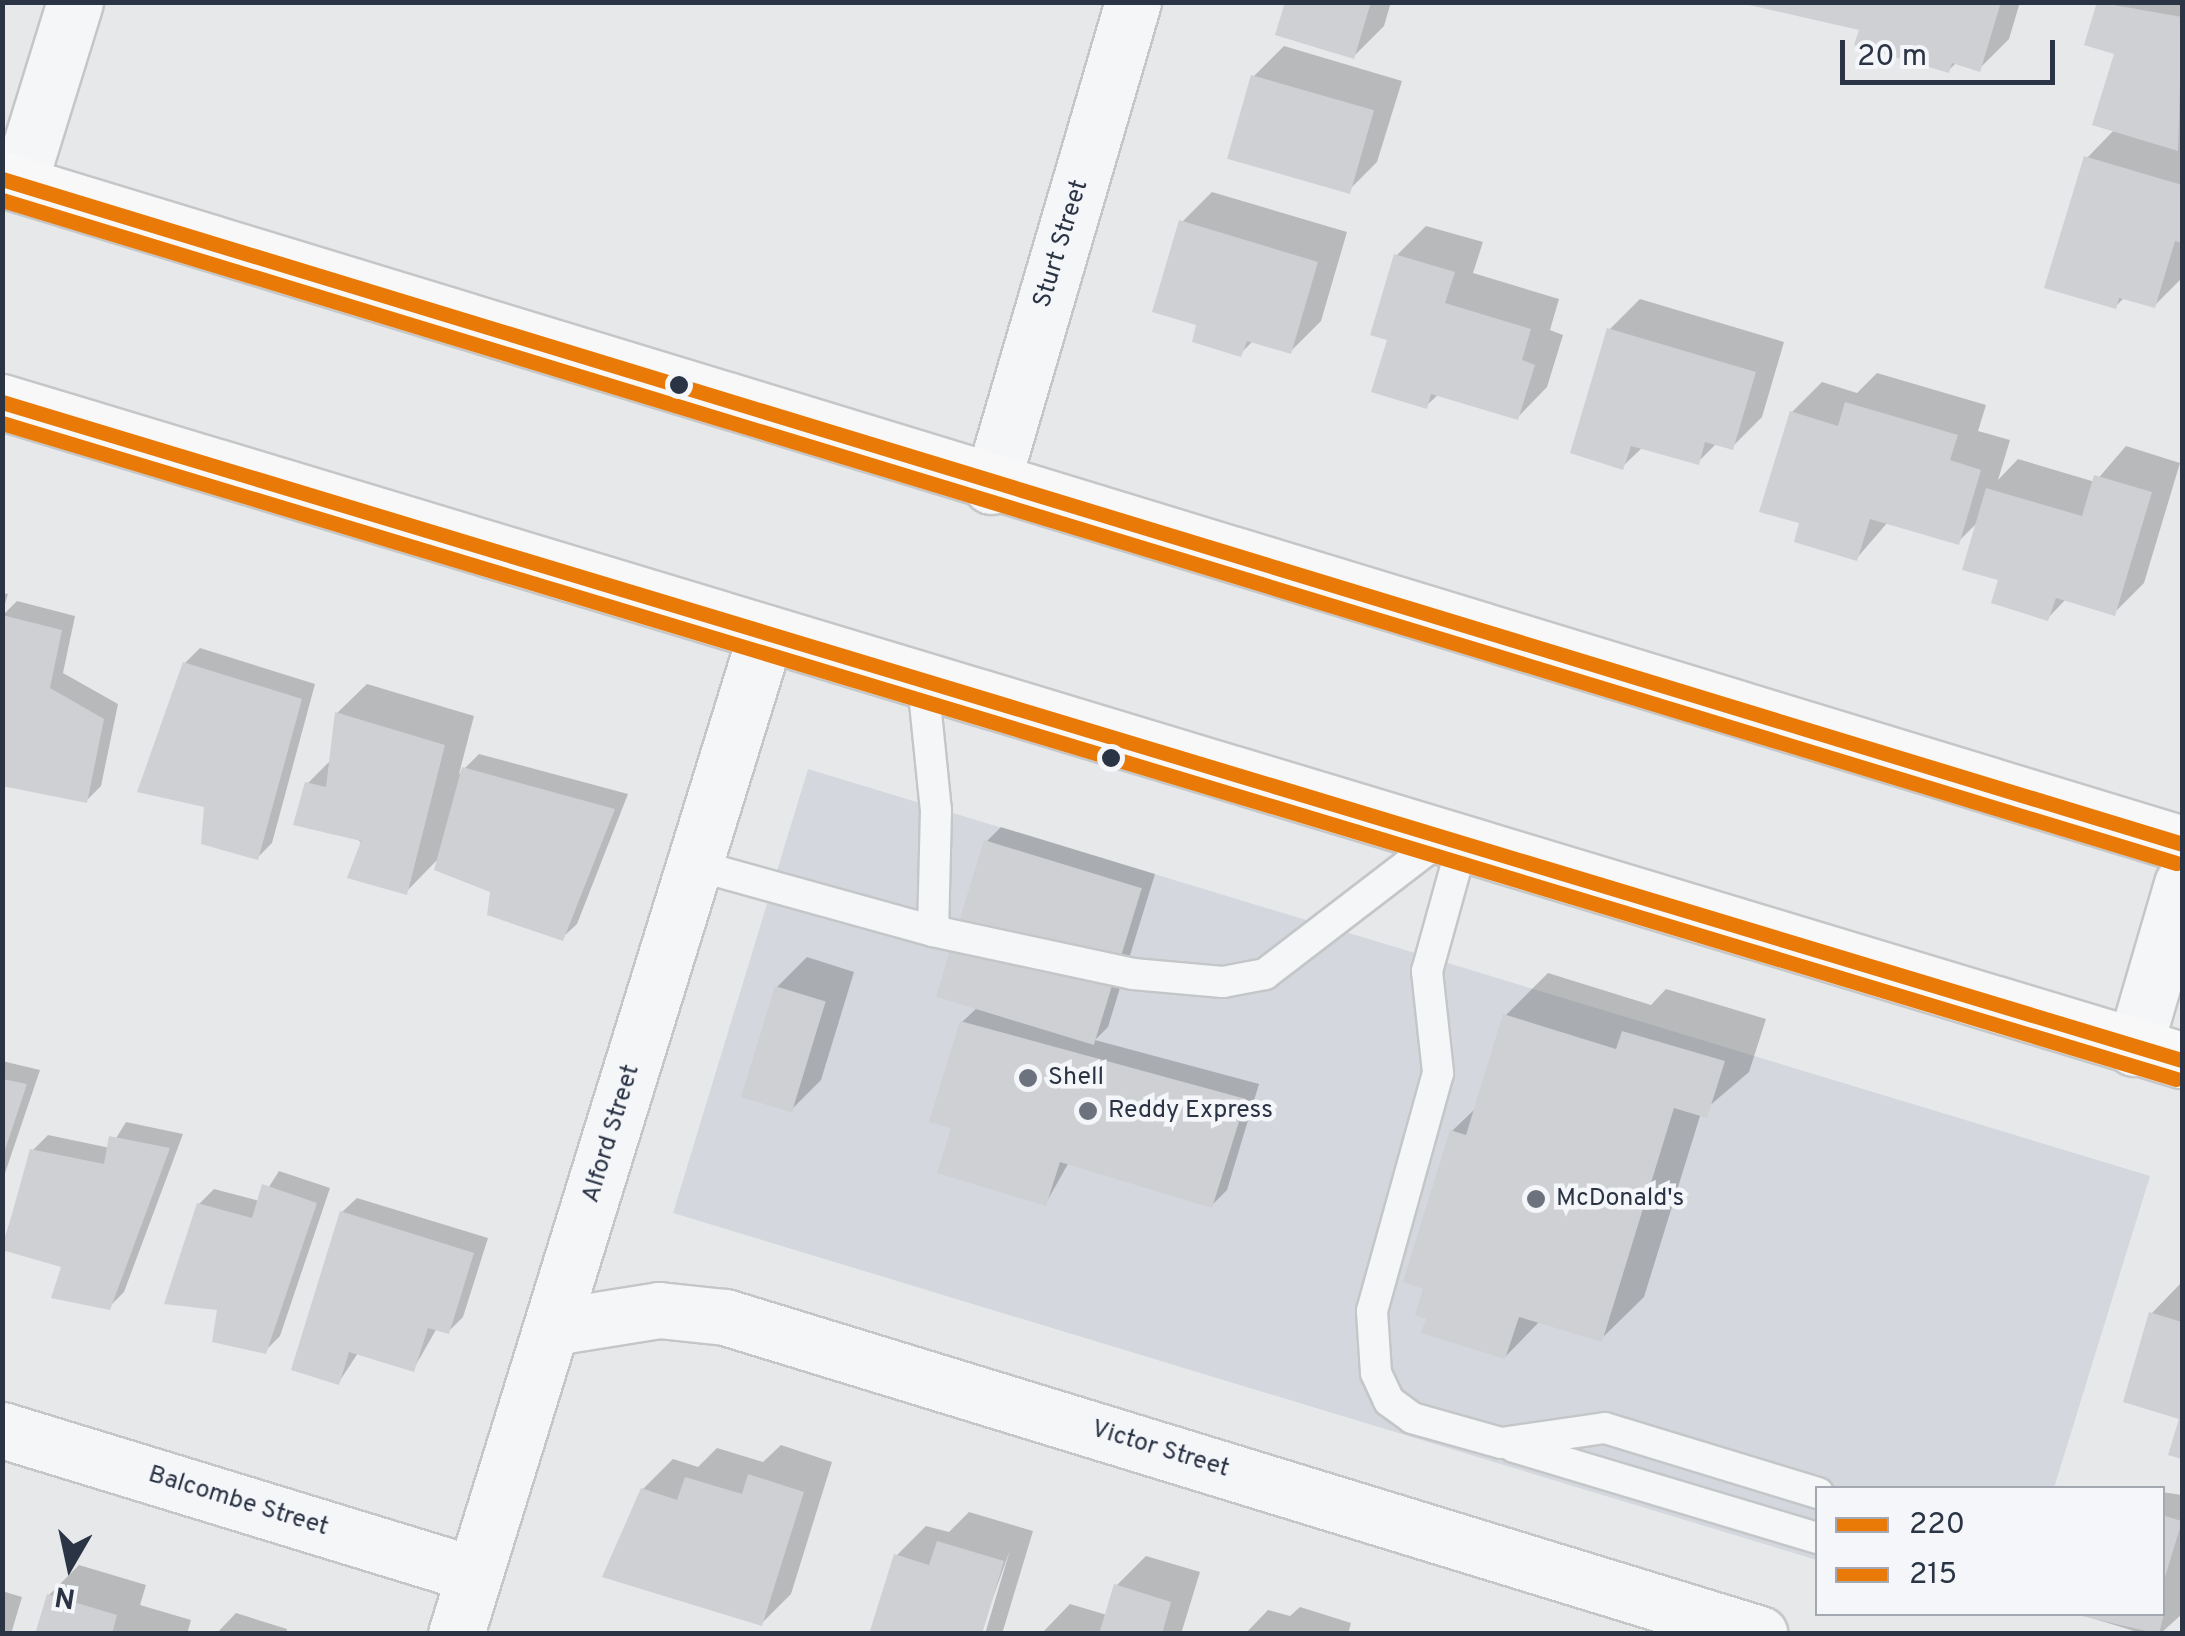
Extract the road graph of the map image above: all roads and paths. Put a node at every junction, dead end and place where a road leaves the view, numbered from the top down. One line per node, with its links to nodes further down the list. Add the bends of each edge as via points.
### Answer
1 (75, 2): 3 (street)
2 (1133, 2): 5 (street, Sturt Street)
3 (11, 181): 5 (highway)
4 (2, 402): 6 (highway)
5 (991, 486): 9 (highway)
6 (766, 634): 7 (highway); 10 (street, Alford Street)
7 (924, 682): 8 (highway); 12 (lane, via 936,810)
8 (1452, 842): 12 (lane, via 1246,981 1133,974); 13 (highway); 16 (lane, via 1427,971 1438,1073 1372,1311 1375,1357 1389,1401 1412,1418)
9 (2182, 844)
10 (694, 864): 12 (lane); 14 (street, Alford Street)
11 (2182, 884): 13 (street)
12 (933, 931)
13 (2158, 1054)
14 (554, 1327): 19 (street, Alford Street); 21 (street, Victor Street, via 658,1310 726,1317)
15 (2, 1430): 19 (street, Balcombe Street)
16 (1501, 1443): 17 (lane, via 1604,1428); 18 (lane)
17 (1815, 1492)
18 (1815, 1537)
19 (474, 1574): 20 (street, Alford Street)
20 (456, 1634)
21 (1760, 1634)

